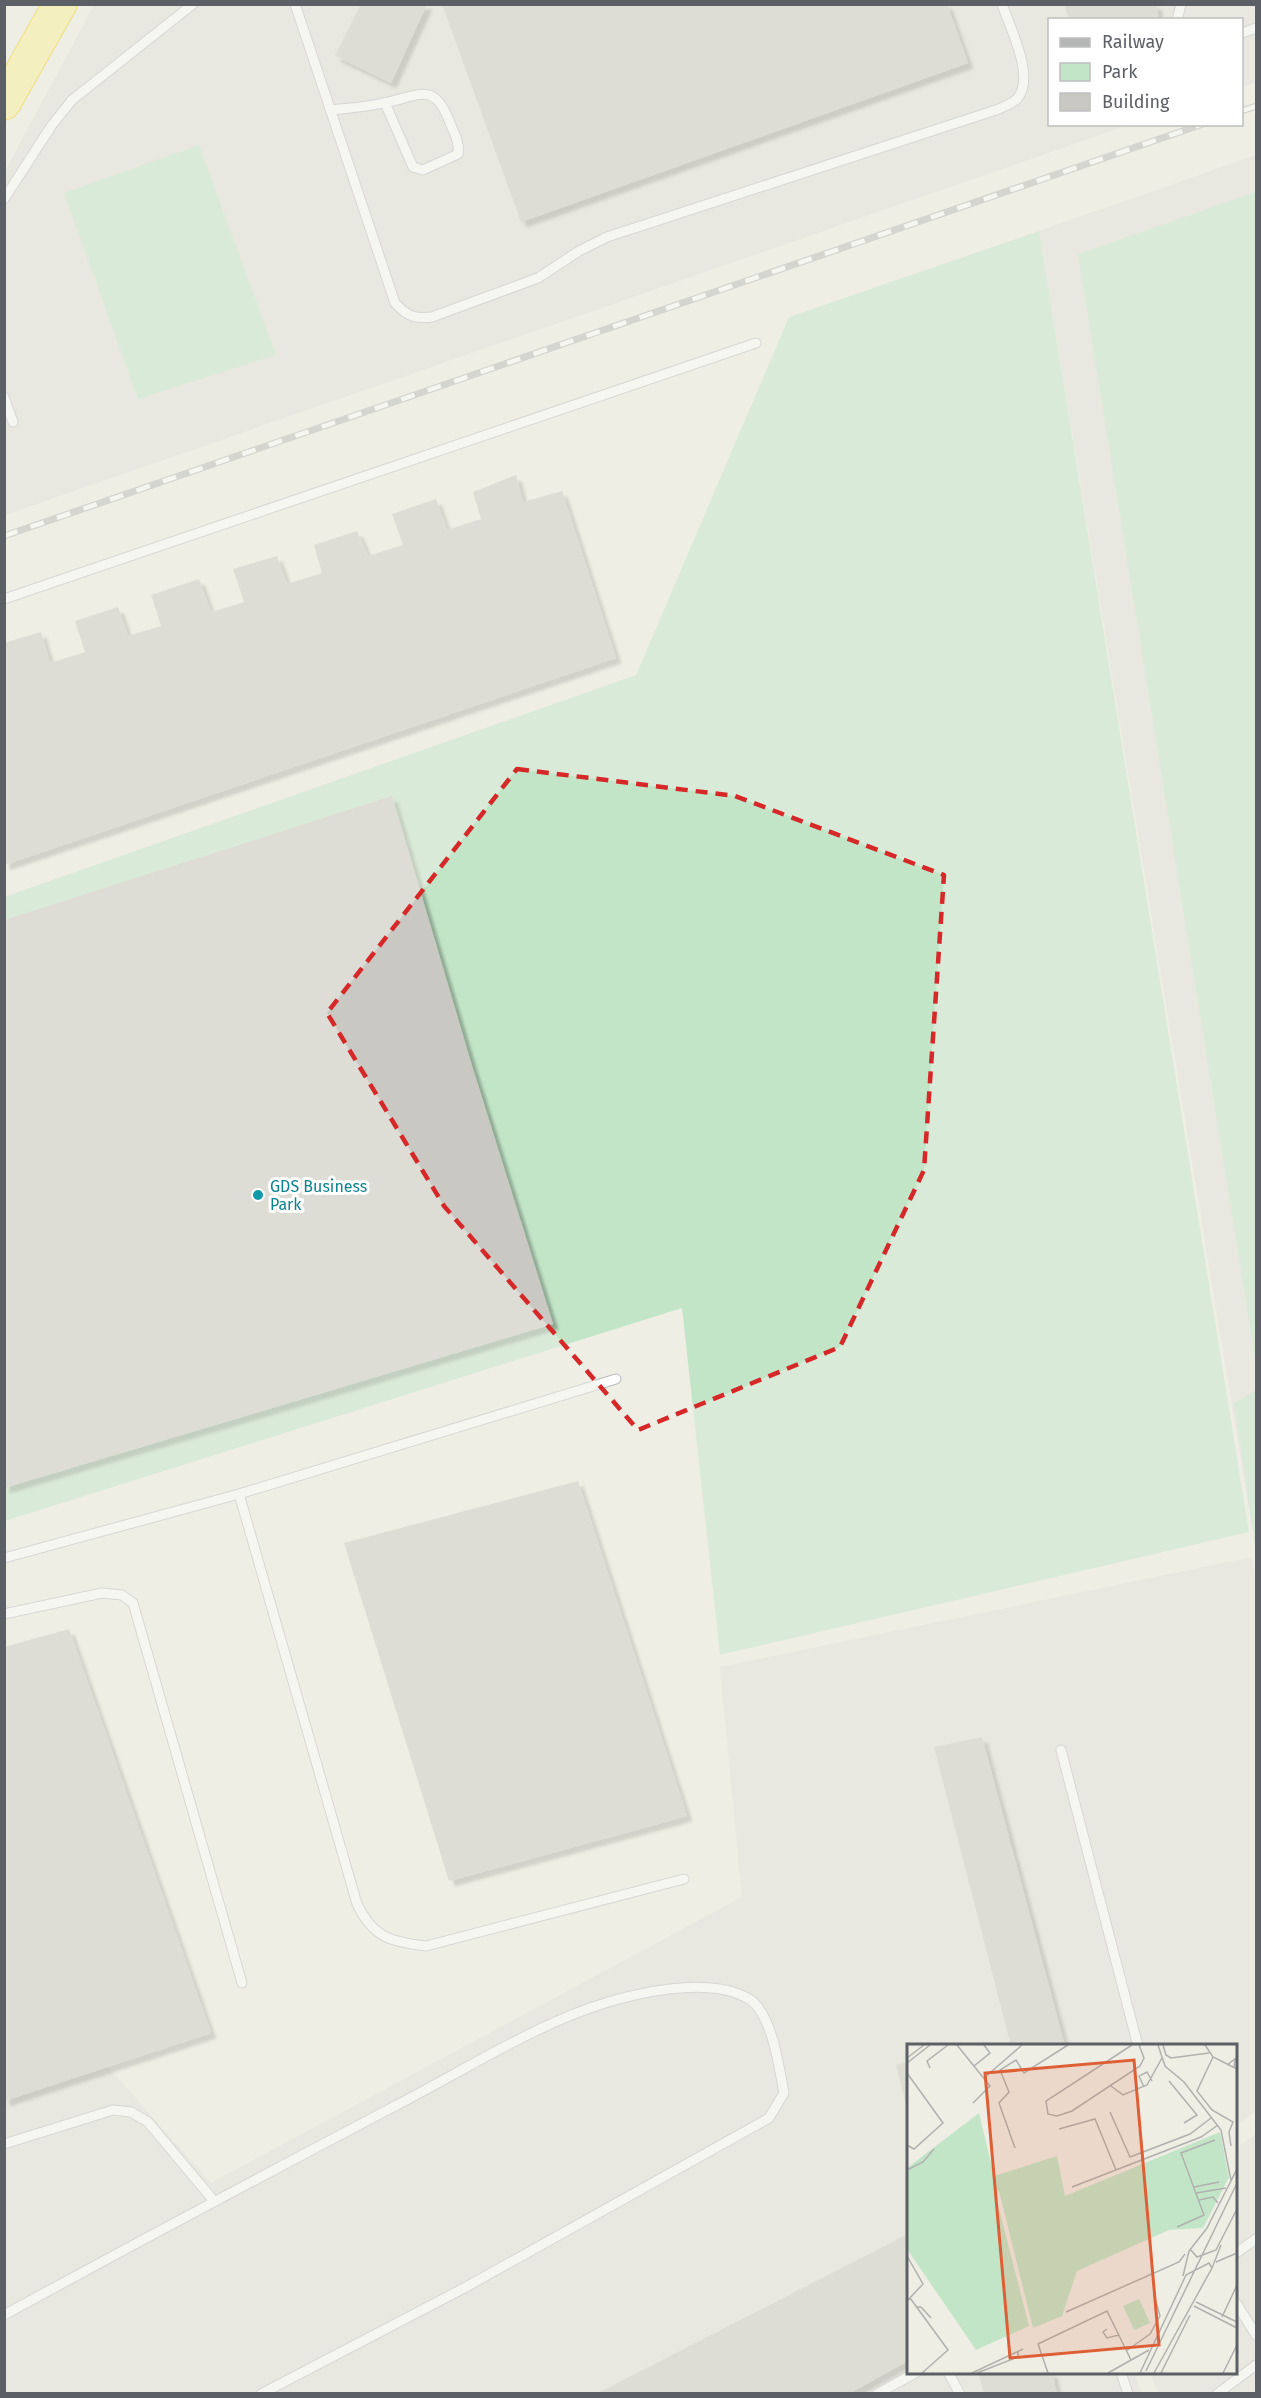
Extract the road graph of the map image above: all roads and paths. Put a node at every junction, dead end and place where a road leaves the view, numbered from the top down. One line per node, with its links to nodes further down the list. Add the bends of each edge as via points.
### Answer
1 (193, 4): 8 (lane, via 72,100 51,124)
2 (295, 4): 7 (lane)
3 (1002, 4): 7 (lane, via 1024,69 1025,86 1016,100 996,110 607,237 538,278 432,317 417,319 405,314 395,303)
4 (60, 5): 5 (highway)
5 (4, 103)
6 (385, 103): 6 (lane, via 413,167 423,170 458,154 458,143 444,105 435,97 424,93); 7 (lane)
7 (332, 110)
8 (4, 199)
9 (756, 343): 12 (lane)
10 (4, 397): 11 (lane)
11 (13, 423)
12 (4, 599)
13 (616, 1379): 14 (lane)
14 (238, 1494): 15 (lane); 18 (lane, via 357,1904 374,1930 400,1943 426,1946)
15 (4, 1558)
16 (4, 1614): 19 (lane, via 102,1593 122,1595 133,1603)
17 (1061, 1750): 20 (lane)
18 (684, 1879)
19 (242, 1983)
20 (1137, 2044)
21 (4, 2144): 22 (lane, via 113,2110 131,2112 148,2122)
22 (214, 2201): 26 (lane); 32 (lane, via 559,2020 632,1996 686,1987 741,1996 762,2011 779,2065 784,2093 769,2118 466,2287)
23 (1257, 2239): 24 (lane)
24 (1237, 2252)
25 (1237, 2305): 27 (lane)
26 (4, 2315)
27 (1257, 2335)
28 (1257, 2365): 36 (lane)
29 (915, 2374): 33 (lane)
30 (949, 2374): 34 (lane)
31 (1121, 2374): 35 (lane)
32 (261, 2394)
33 (877, 2394)
34 (960, 2394)
35 (1128, 2394)
36 (1217, 2394)

